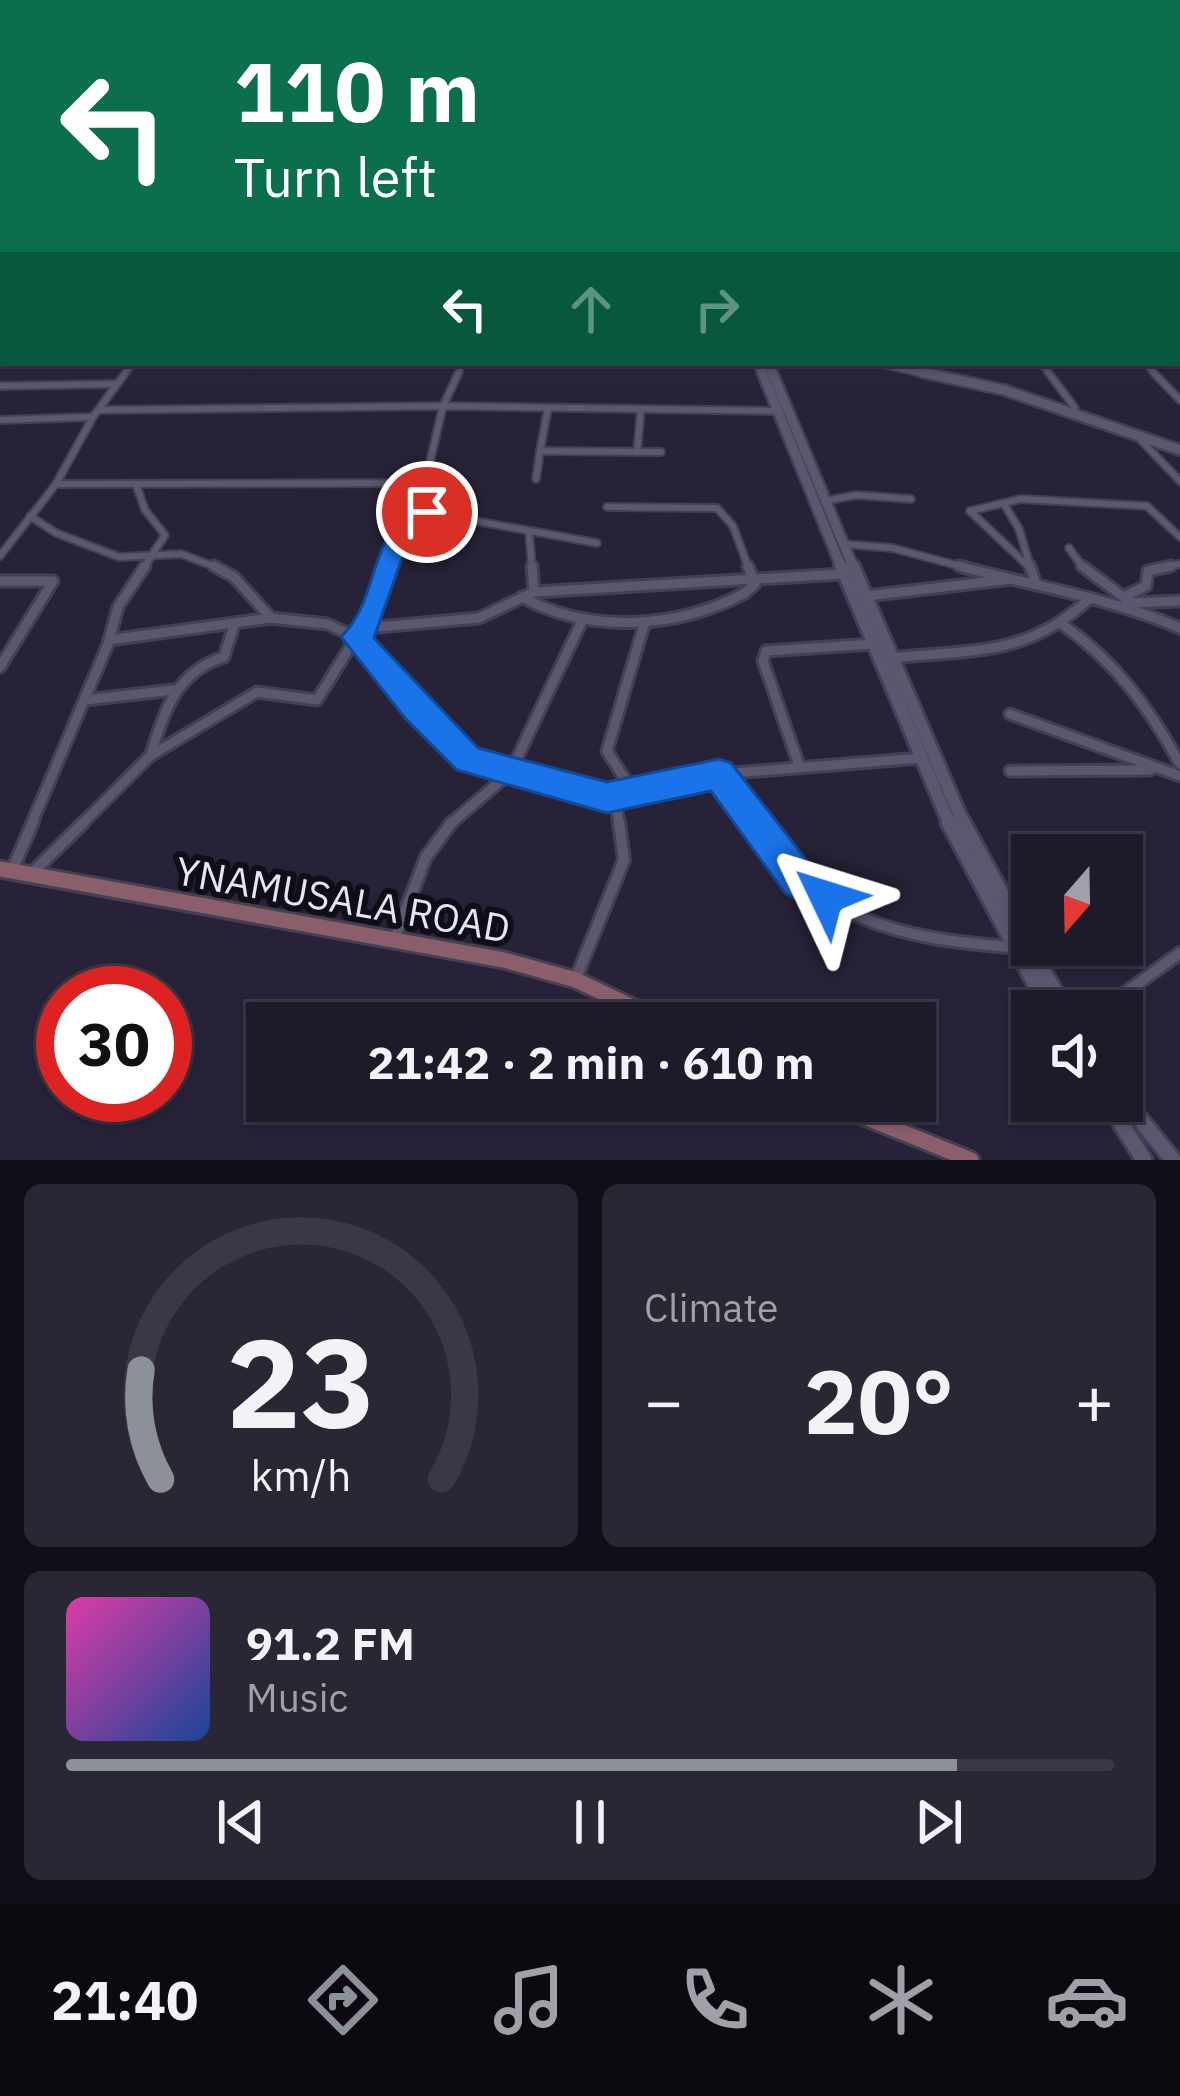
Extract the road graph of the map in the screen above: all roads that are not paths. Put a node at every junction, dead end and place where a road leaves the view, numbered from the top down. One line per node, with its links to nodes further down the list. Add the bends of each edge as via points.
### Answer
1 (131, 366): 9 (street)
2 (462, 366): 12 (street)
3 (759, 366): 16 (street)
4 (769, 366): 30 (street)
5 (896, 366): 19 (street)
6 (914, 366): 14 (street)
7 (1043, 366): 14 (street)
8 (1148, 366): 11 (street)
9 (118, 384): 10 (street); 17 (street)
10 (0, 386)
11 (1180, 400)
12 (442, 406): 13 (street); 17 (street); 26 (street)
13 (548, 408): 15 (street); 21 (street)
14 (1075, 408): 20 (street)
15 (641, 409): 16 (street); 22 (street)
16 (779, 411): 44 (street)
17 (96, 413): 18 (street); 27 (street)
18 (0, 420)
19 (1133, 431): 20 (street); 25 (street)
20 (1180, 448)
21 (540, 451): 22 (street); 24 (street)
22 (638, 452): 23 (street)
23 (661, 452)
24 (536, 479)
25 (1180, 481)
26 (425, 483): 28 (street); 33 (street)
27 (56, 484): 28 (street); 34 (street)
28 (137, 487): 40 (street, via 165,536)
29 (911, 500): 30 (street)
30 (825, 501): 38 (street)
31 (1004, 504): 36 (street, via 1147,506); 43 (street); 43 (street, via 970,512)
32 (607, 507): 46 (street, via 717,508)
33 (427, 512): 35 (street); 60 (street, via 387,561)
34 (30, 516): 40 (street, via 119,557); 41 (street)
35 (529, 531): 37 (street); 49 (street)
36 (1180, 537)
37 (597, 543)
38 (844, 544): 45 (street); 50 (street)
39 (1069, 548): 53 (street)
40 (154, 555): 55 (street, via 181,554 230,573); 63 (street, via 118,607)
41 (0, 556)
42 (1180, 564): 53 (street, via 1148,571 1146,586)
43 (1029, 566): 48 (street)
44 (844, 574): 46 (street); 64 (street)
45 (1017, 578): 48 (street); 50 (street)
46 (756, 579): 49 (street); 58 (street, via 752,590 726,602)
47 (0, 581): 66 (street, via 53,581)
48 (1035, 583): 52 (street)
49 (534, 592): 51 (street)
50 (865, 596): 65 (street)
51 (522, 598): 56 (street); 60 (street, via 478,618)
52 (1088, 600): 53 (street); 59 (street)
53 (1126, 601): 54 (street); 61 (street)
54 (1180, 601)
55 (271, 617): 57 (street); 62 (street, via 327,624)
56 (582, 621): 58 (street); 76 (street)
57 (234, 625): 63 (street); 67 (street, via 224,657 200,664)
58 (644, 625): 79 (street, via 607,751)
59 (1063, 625): 65 (street, via 1022,647); 72 (street, via 1110,662)
60 (366, 628): 62 (street)
61 (1180, 628)
62 (356, 637): 70 (street, via 317,700 257,692); 76 (street, via 468,760)
63 (109, 640): 68 (street)
64 (874, 644): 71 (street); 73 (street, via 766,651)
65 (891, 658): 88 (street, via 954,806)
66 (0, 667)
67 (173, 690): 68 (street); 70 (street)
68 (84, 700): 81 (street)
69 (1010, 713): 74 (street)
70 (150, 756): 82 (street)
71 (921, 758): 73 (street); 84 (street)
72 (1180, 764)
73 (800, 767): 77 (street)
74 (1163, 770): 75 (street); 78 (street)
75 (1010, 771)
76 (510, 773): 80 (street); 83 (street, via 446,826)
77 (719, 774): 79 (street); 84 (street, via 798,880 854,914 952,943)
78 (1180, 776)
79 (633, 792): 80 (street)
80 (615, 797): 86 (street, via 624,860)
81 (6, 870): 82 (main road, YNAMUSALA ROAD)
82 (30, 874): 83 (main road, YNAMUSALA ROAD)
83 (394, 941): 86 (main road, YNAMUSALA ROAD)
84 (1010, 947): 87 (street)
85 (1180, 953): 89 (street)
86 (576, 980): 90 (main road, YNAMUSALA ROAD)
87 (1037, 990)
88 (1054, 990)
89 (1129, 990)
90 (622, 1002)
91 (876, 1122): 94 (main road)
92 (1120, 1122): 95 (street)
93 (1142, 1122): 96 (street)
94 (971, 1160)
95 (1144, 1160)
96 (1172, 1160)

